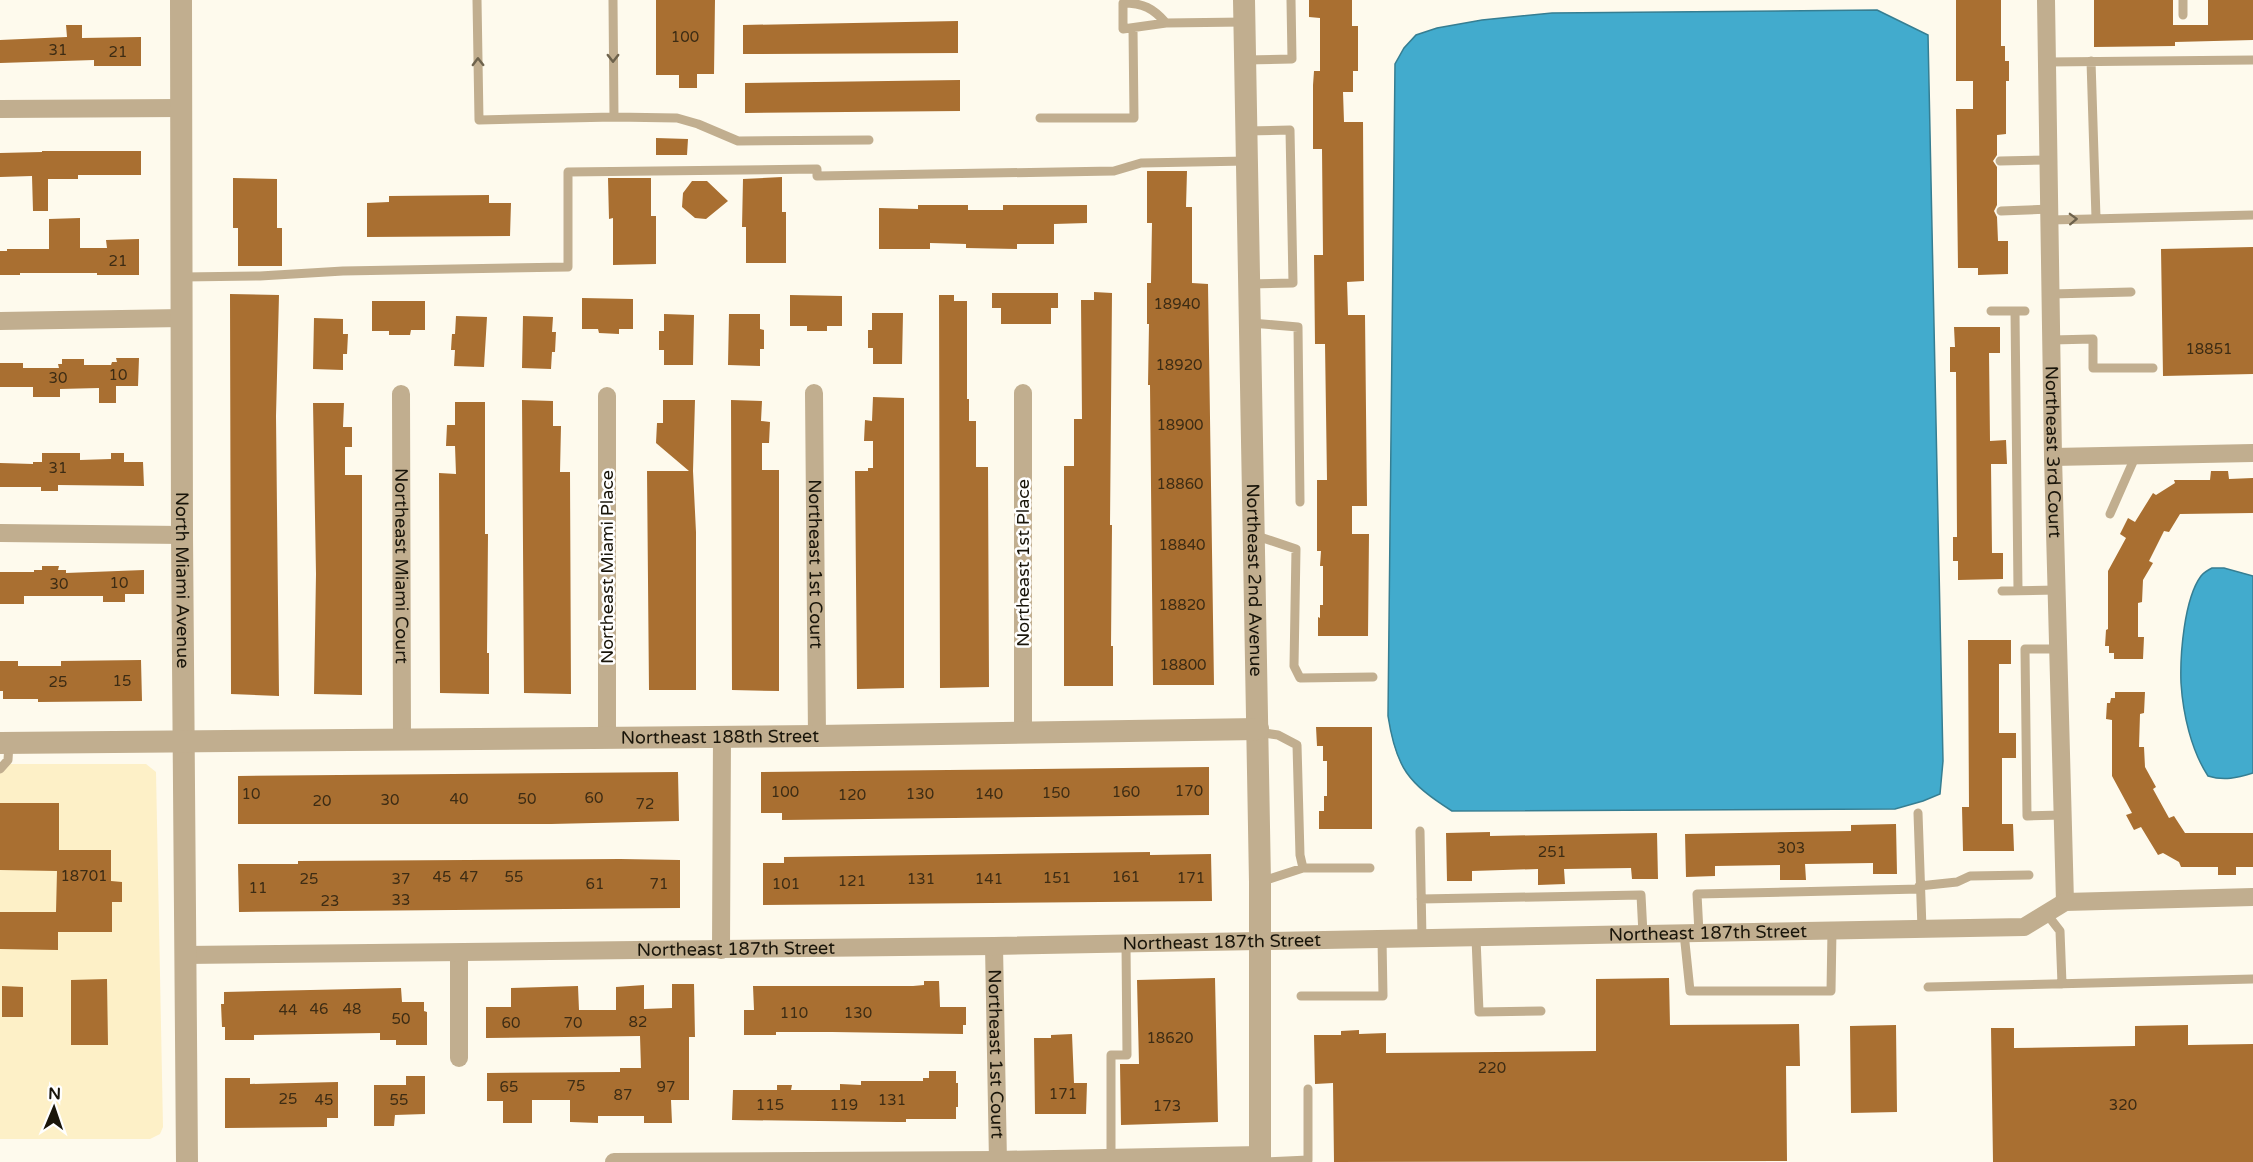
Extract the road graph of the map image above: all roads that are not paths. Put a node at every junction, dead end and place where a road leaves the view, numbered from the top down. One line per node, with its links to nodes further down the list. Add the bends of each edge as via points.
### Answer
1 (181, 0): 15 (street, North Miami Avenue)
2 (477, 0): 17 (lane, one-way to 2, via 479,120)
3 (613, 0): 17 (lane, one-way to 17)
4 (1291, 0): 11 (lane, via 1292,59)
5 (2046, 0): 14 (street, Northeast 3rd Court)
6 (2182, 0): 8 (lane)
7 (1244, 11): 9 (lane); 11 (street, Northeast 2nd Avenue)
8 (2183, 15)
9 (1166, 23): 10 (lane); 10 (lane, via 1156,11 1141,3 1123,3 1124,29)
10 (1133, 28): 18 (lane, via 1134,118)
11 (1245, 60): 19 (street, Northeast 2nd Avenue)
12 (2253, 60): 13 (lane)
13 (2091, 61): 14 (lane); 27 (lane)
14 (2047, 62): 21 (street, Northeast 3rd Court)
15 (181, 108): 16 (street); 28 (street, North Miami Avenue)
16 (0, 109)
17 (614, 117): 20 (lane, via 677,118 738,141)
18 (1040, 118)
19 (1246, 131): 22 (street, Northeast 2nd Avenue); 29 (lane, via 1290,130 1293,283)
20 (869, 140)
21 (2049, 160): 23 (lane); 25 (street, Northeast 3rd Court)
22 (1247, 161): 28 (lane, via 1142,163 1114,171 817,176 817,169 567,172 568,267); 29 (street, Northeast 2nd Avenue)
23 (2000, 161)
24 (2001, 211): 25 (lane)
25 (2050, 214): 27 (lane, one-way to 27); 31 (street, Northeast 3rd Court)
26 (2253, 215): 27 (lane)
27 (2097, 218)
28 (182, 277): 33 (street, North Miami Avenue)
29 (1249, 284): 35 (street, Northeast 2nd Avenue)
30 (2131, 292): 31 (lane)
31 (2051, 294): 36 (street, Northeast 3rd Court)
32 (1991, 312): 50 (lane, via 2020,311)
33 (182, 318): 34 (street); 48 (street, North Miami Avenue)
34 (0, 321)
35 (1250, 323): 45 (lane, via 1298,327); 49 (street, Northeast 2nd Avenue)
36 (2052, 340): 37 (lane, via 2093,339 2093,368); 44 (street, Northeast 3rd Court)
37 (2153, 368)
38 (814, 393): 58 (street, Northeast 1st Court)
39 (1023, 393): 56 (street, Northeast 1st Place)
40 (401, 394): 60 (street, Northeast Miami Court)
41 (608, 396): 59 (street, Northeast Miami Place)
42 (2253, 453): 43 (street)
43 (2136, 455): 44 (street); 46 (lane)
44 (2053, 457): 51 (street, Northeast 3rd Court)
45 (1300, 502)
46 (2110, 514)
47 (0, 533): 48 (street)
48 (182, 535): 61 (street, North Miami Avenue)
49 (1254, 535): 54 (lane, via 1296,549 1294,666 1300,678); 55 (street, Northeast 2nd Avenue)
50 (2018, 590): 51 (lane); 52 (lane)
51 (2057, 590): 53 (street, Northeast 3rd Court)
52 (2002, 591)
53 (2058, 649): 65 (street, Northeast 3rd Court); 65 (lane, via 2025,650 2027,816)
54 (1373, 677)
55 (1258, 731): 56 (street, Northeast 188th Street); 67 (lane, via 1297,745); 70 (street, Northeast 2nd Avenue)
56 (1023, 733): 58 (street, Northeast 188th Street)
57 (722, 736): 58 (street, Northeast 188th Street); 59 (street, Northeast 188th Street); 86 (street)
58 (817, 736)
59 (607, 737): 60 (street, Northeast 188th Street)
60 (402, 739): 61 (street, Northeast 188th Street)
61 (183, 740): 62 (street, Northeast 188th Street); 88 (street, North Miami Avenue)
62 (4, 742): 63 (lane, via 8,760)
63 (0, 769)
64 (1918, 813): 71 (lane)
65 (2062, 815): 74 (street, Northeast 3rd Court)
66 (1420, 831): 73 (lane)
67 (1303, 868): 68 (lane); 70 (lane)
68 (1370, 868)
69 (2029, 875): 71 (lane, via 1970,876 1957,882)
70 (1260, 882): 83 (street, Northeast 2nd Avenue)
71 (1919, 887): 76 (lane); 78 (lane, via 1697,894)
72 (2253, 897): 74 (street, Northeast 187th Street)
73 (1421, 899): 79 (lane, via 1641,895); 82 (lane)
74 (2065, 902): 75 (street, Northeast 187th Street)
75 (2046, 913): 76 (street, Northeast 187th Street, via 2024,927); 90 (lane, via 2060,931)
76 (1922, 929): 77 (street, Northeast 187th Street)
77 (1832, 930): 78 (street, Northeast 187th Street); 78 (lane, via 1831,991 1690,992)
78 (1692, 933): 79 (street, Northeast 187th Street)
79 (1643, 934): 80 (street, Northeast 187th Street)
80 (1476, 938): 82 (street, Northeast 187th Street); 93 (lane, via 1479,1012)
81 (1382, 939): 82 (street, Northeast 187th Street); 83 (street, Northeast 187th Street); 92 (lane, via 1383,996)
82 (1422, 939)
83 (1261, 942): 84 (street, Northeast 187th Street); 97 (street, Northeast 2nd Avenue)
84 (1126, 944): 85 (street, Northeast 187th Street); 96 (lane, via 1127,1055 1111,1055)
85 (994, 946): 86 (street, Northeast 187th Street); 98 (street, Northeast 1st Court)
86 (721, 950): 87 (street, Northeast 187th Street)
87 (459, 952): 88 (street, Northeast 187th Street); 94 (street)
88 (184, 955): 99 (street, North Miami Avenue)
89 (2253, 979): 90 (lane)
90 (2062, 984): 91 (lane)
91 (1929, 987)
92 (1301, 996)
93 (1541, 1011)
94 (459, 1058)
95 (1308, 1089): 97 (lane, via 1308,1160)
96 (1112, 1158): 97 (street); 98 (street)
97 (1261, 1160)
98 (998, 1161): 100 (street)
99 (187, 1162)
100 (614, 1162)

